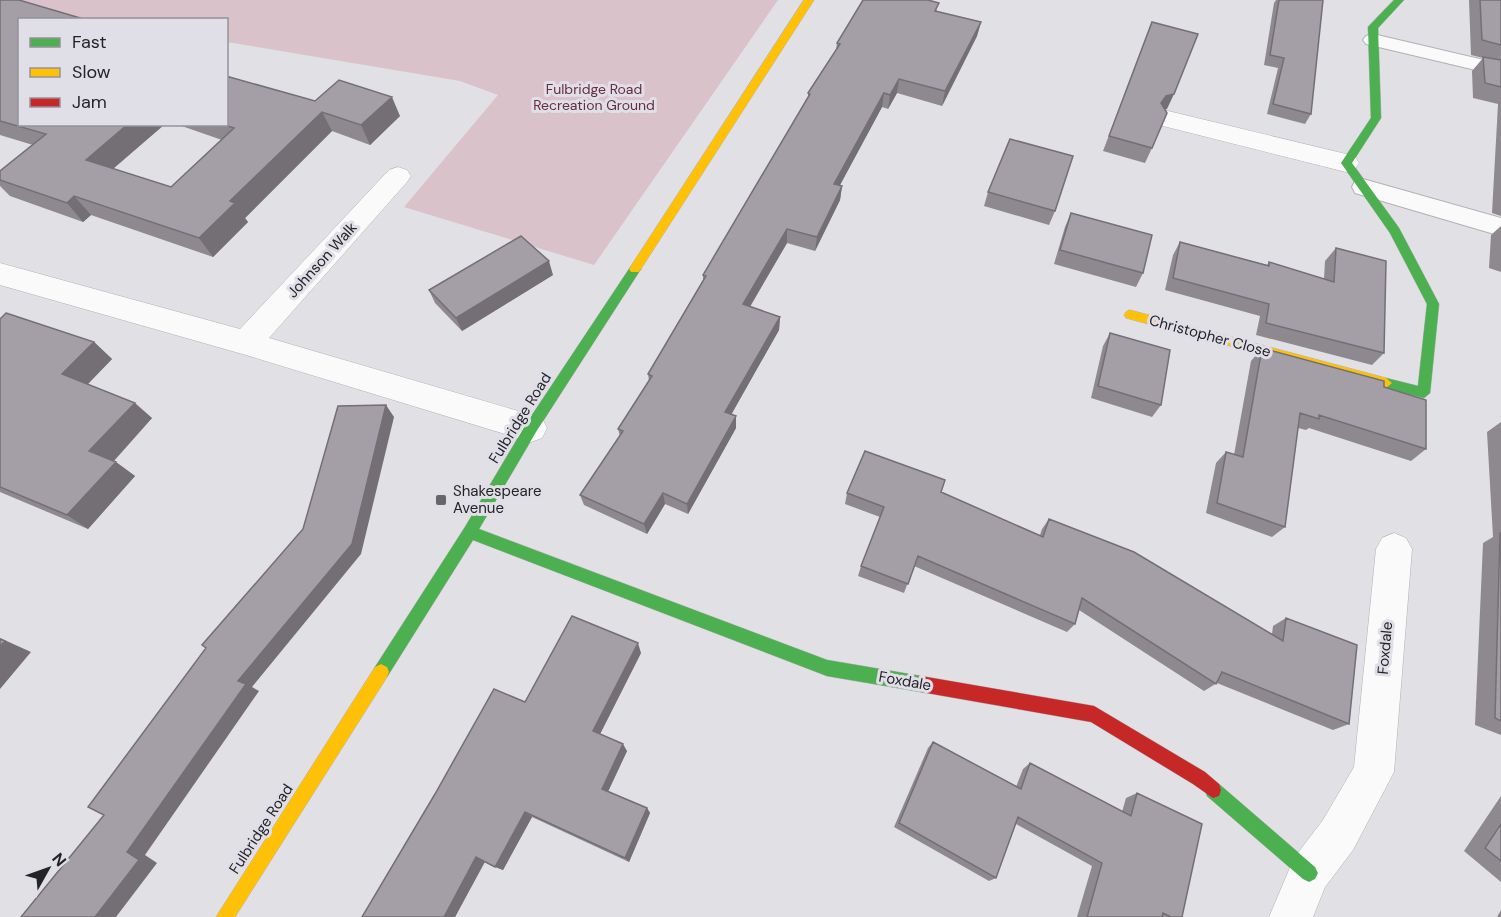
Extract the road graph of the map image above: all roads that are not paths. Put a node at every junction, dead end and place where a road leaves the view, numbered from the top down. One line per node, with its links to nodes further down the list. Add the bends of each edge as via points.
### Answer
1 (809, 0): 13 (street, Fulbridge Road)
2 (1399, 0): 3 (street, via 1373,27)
3 (1373, 40): 4 (lane); 6 (street, via 1376,118)
4 (1501, 70)
5 (1168, 119): 6 (street)
6 (1346, 163): 8 (street, Christopher Close)
7 (398, 176): 12 (street, Johnson Walk)
8 (1363, 187): 9 (lane); 11 (street, Christopher Close, via 1395,231 1433,304 1424,393)
9 (1501, 227)
10 (0, 274): 12 (street)
11 (1130, 315)
12 (246, 343): 13 (street)
13 (531, 428): 14 (street, Fulbridge Road)
14 (470, 532): 16 (street, Foxdale, via 827,668 1094,714 1199,778); 17 (street, Fulbridge Road)
15 (1394, 549): 16 (street, Foxdale, via 1374,772 1338,835)
16 (1310, 873): 18 (street, Foxdale)
17 (225, 917)
18 (1292, 917)

